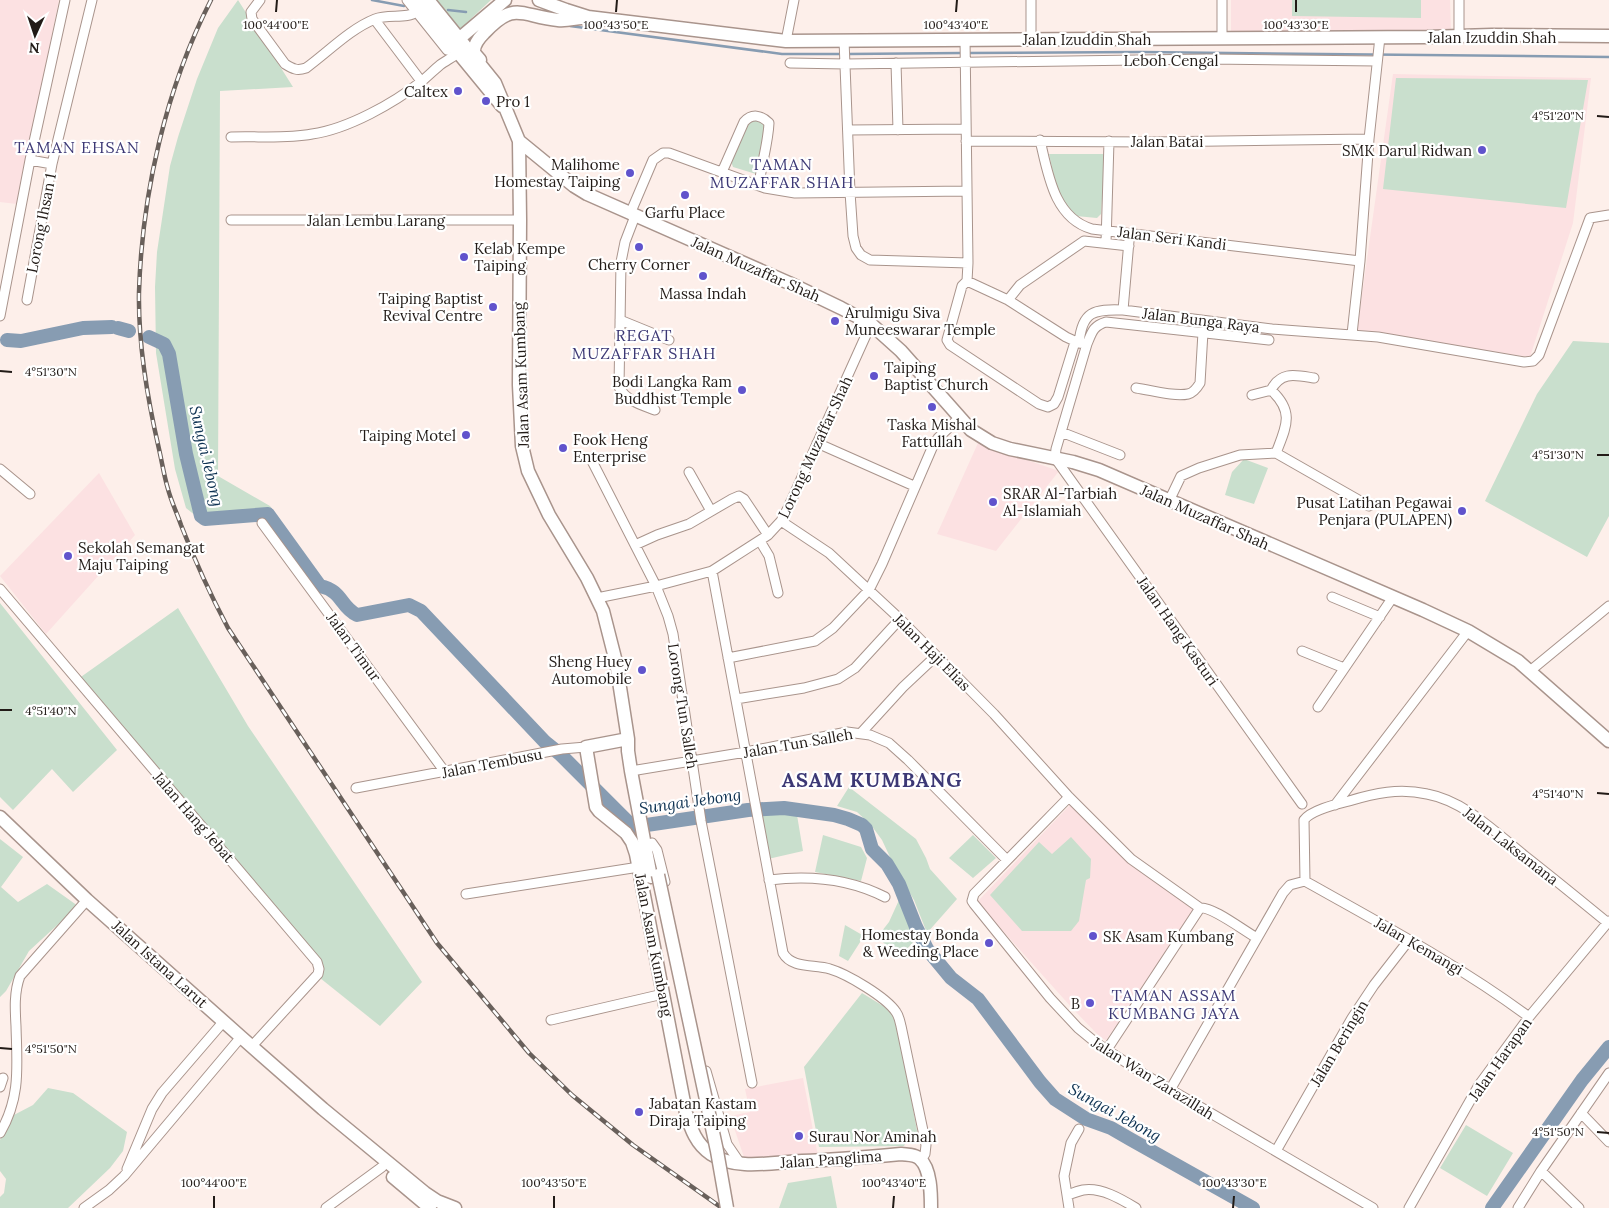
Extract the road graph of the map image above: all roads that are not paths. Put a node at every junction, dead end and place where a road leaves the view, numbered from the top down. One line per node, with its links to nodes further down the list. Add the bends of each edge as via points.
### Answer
1 (65, 0): 39 (street)
2 (92, 0): 40 (street, Lorong Ihsan 1)
3 (260, 0): 14 (street, via 251,12 252,19 285,64 293,69 306,68 359,27)
4 (407, 0): 12 (street)
5 (428, 0): 12 (main road, Jalan Asam Kumbang)
6 (539, 0): 13 (main road, Jalan Izuddin Shah)
7 (794, 0): 20 (street)
8 (1031, 0): 19 (street)
9 (1222, 0): 16 (street)
10 (1459, 0): 18 (street)
11 (500, 8): 13 (main road, via 559,20); 21 (main road); 27 (main road, via 474,49)
12 (424, 10): 14 (street, via 408,16 386,16); 21 (main road, Jalan Asam Kumbang); 21 (street)
13 (588, 17): 20 (main road, Jalan Izuddin Shah)
14 (375, 20): 28 (street)
15 (1609, 36): 18 (main road, Jalan Izuddin Shah)
16 (1222, 37): 17 (main road, Jalan Izuddin Shah); 19 (main road, Jalan Izuddin Shah)
17 (1380, 37): 18 (main road, Jalan Izuddin Shah); 24 (street)
18 (1459, 37)
19 (1030, 39): 22 (main road, Jalan Izuddin Shah)
20 (786, 41): 23 (main road, Jalan Izuddin Shah)
21 (457, 47): 27 (main road, Jalan Asam Kumbang); 28 (street); 29 (main road, Jalan Asam Kumbang)
22 (965, 52): 23 (main road, Jalan Izuddin Shah); 24 (street, Leboh Cengal, via 1208,60); 26 (street, Leboh Cengal); 30 (street)
23 (845, 53): 25 (street, Leboh Cengal); 26 (street, Leboh Cengal); 31 (street)
24 (1378, 57): 34 (street)
25 (790, 63)
26 (896, 63): 32 (street)
27 (484, 70): 29 (main road, Jalan Asam Kumbang, via 495,83)
28 (421, 82): 33 (street, via 367,115 332,129 313,134)
29 (506, 110): 36 (main road, Jalan Asam Kumbang)
30 (966, 129): 32 (street); 37 (street)
31 (848, 130): 32 (street); 44 (street)
32 (898, 130)
33 (231, 137)
34 (1369, 139): 38 (street, Jalan Batai); 53 (street)
35 (1040, 140): 37 (street, Jalan Batai); 38 (street, Jalan Batai); 49 (street, Jalan Seri Kandi, via 1052,188 1066,212 1084,226)
36 (519, 141): 45 (main road, Jalan Muzaffar Shah, via 574,186); 48 (main road, Jalan Asam Kumbang)
37 (966, 141): 43 (street)
38 (1109, 141): 49 (street)
39 (30, 160): 40 (street); 59 (street)
40 (52, 164): 56 (street, Lorong Ihsan 1)
41 (722, 172): 42 (street); 42 (street, via 744,122 760,116 768,124 768,133); 45 (street, via 669,152 662,153 653,160)
42 (759, 186): 44 (street, via 795,193)
43 (967, 191): 44 (street); 54 (street)
44 (850, 192): 54 (street, via 853,236 856,248 864,258)
45 (632, 215): 60 (street, via 621,262); 61 (main road, Jalan Muzaffar Shah, via 790,283)
46 (1609, 215): 63 (street, Jalan Bunga Raya, via 1590,218 1534,361)
47 (231, 220): 48 (street, Jalan Lembu Larang)
48 (520, 220): 98 (main road, Jalan Asam Kumbang, via 522,446 528,471 549,516)
49 (1108, 230): 50 (street, Jalan Seri Kandi); 51 (street)
50 (1129, 233): 52 (street); 53 (street, Jalan Seri Kandi)
51 (1106, 243): 52 (street); 57 (street, via 1090,240 1078,244 1020,285)
52 (1129, 246): 58 (street)
53 (1360, 261): 63 (street)
54 (968, 263): 55 (street)
55 (967, 281): 57 (street); 66 (street, via 962,286 947,340 1039,404 1048,407 1054,404)
56 (26, 300)
57 (1008, 300): 66 (street)
58 (1123, 310): 63 (street, Jalan Bunga Raya, via 1272,329); 66 (street, Jalan Bunga Raya, via 1104,310 1090,315 1080,328)
59 (0, 316)
60 (620, 320): 64 (street); 71 (street, via 619,387 630,400)
61 (871, 324): 72 (main road, Jalan Muzaffar Shah, via 901,351); 74 (street, Lorong Muzaffar Shah)
62 (1203, 332): 65 (street, Jalan Bunga Raya); 66 (street, Jalan Bunga Raya, via 1106,322 1098,325); 68 (street, via 1200,383 1189,394)
63 (1352, 334)
64 (669, 340)
65 (1269, 340)
66 (1080, 343): 73 (street, Jalan Bunga Raya)
67 (1314, 378): 69 (street, via 1282,377 1276,380)
68 (1136, 388)
69 (1271, 390): 70 (street); 75 (street, via 1286,410 1286,422)
70 (1252, 395)
71 (655, 410)
72 (959, 418): 77 (main road, Jalan Muzaffar Shah, via 992,443); 81 (street, via 938,438)
73 (1061, 432): 76 (street); 77 (street, Jalan Bunga Raya)
74 (817, 443): 81 (street); 86 (street, Lorong Muzaffar Shah)
75 (1276, 453): 83 (street, via 1240,455 1181,476); 84 (street)
76 (1120, 455)
77 (1055, 458): 83 (main road, Jalan Muzaffar Shah, via 1100,470); 120 (street, Jalan Hang Kasturi)
78 (592, 461): 90 (street, Lorong Tun Salleh)
79 (0, 469): 82 (street)
80 (689, 472): 85 (street)
81 (914, 486): 94 (street)
82 (30, 494)
83 (1169, 501): 97 (main road, Jalan Muzaffar Shah)
84 (1369, 506)
85 (711, 511): 88 (street, via 739,496 744,498); 90 (street, via 689,524)
86 (781, 521): 88 (street, Lorong Muzaffar Shah); 94 (street, Jalan Haji Elias, via 829,553)
87 (262, 523): 117 (street, Jalan Timur)
88 (768, 535): 89 (street, Lorong Muzaffar Shah)
89 (760, 541): 91 (street, Lorong Muzaffar Shah); 95 (street, via 769,556)
90 (635, 545): 92 (street, Lorong Tun Salleh)
91 (712, 572): 92 (street, Lorong Muzaffar Shah); 105 (street)
92 (656, 586): 98 (street, Lorong Muzaffar Shah); 115 (street, Lorong Tun Salleh, via 673,634)
93 (0, 589): 143 (street, Jalan Hang Jebat, via 317,962 318,974)
94 (869, 590): 101 (street, Jalan Haji Elias); 105 (street, via 828,633 814,641)
95 (778, 593)
96 (1332, 597): 100 (street)
97 (1392, 597): 100 (street); 102 (main road, Jalan Muzaffar Shah)
98 (597, 598): 111 (main road, Jalan Asam Kumbang, via 613,644)
99 (1609, 606): 107 (street)
100 (1380, 617): 106 (street)
101 (900, 619): 104 (street, Jalan Haji Elias); 108 (street, via 855,668 838,679)
102 (1468, 631): 107 (main road, Jalan Muzaffar Shah); 121 (street)
103 (1302, 651): 106 (street)
104 (936, 656): 110 (street); 119 (street, Jalan Haji Elias)
105 (728, 658): 108 (street)
106 (1344, 668): 109 (street)
107 (1530, 671): 112 (main road, Jalan Muzaffar Shah)
108 (736, 700): 114 (street)
109 (1318, 707)
110 (861, 733): 114 (street, Jalan Tun Salleh, via 847,732); 126 (street, Jalan Tun Salleh, via 889,744 908,760)
111 (628, 740): 113 (main road, Jalan Tembusu); 116 (main road, Jalan Asam Kumbang)
112 (1609, 741)
113 (586, 747): 117 (street, Jalan Tembusu); 127 (main road, Jalan Asam Kumbang, via 594,801 599,812 629,837)
114 (746, 752): 115 (street, Jalan Tun Salleh); 129 (street)
115 (692, 761): 116 (street, Jalan Tun Salleh); 147 (street, Lorong Tun Salleh)
116 (635, 771): 125 (main road, Jalan Asam Kumbang)
117 (445, 772): 118 (street, Jalan Tembusu)
118 (356, 788)
119 (1069, 797): 126 (street); 134 (street, Jalan Haji Elias, via 1135,863)
120 (1302, 804): 122 (street); 124 (street)
121 (1334, 805): 122 (street, Jalan Laksamana); 135 (street, Jalan Laksamana, via 1392,791 1443,798 1484,823)
122 (1316, 812): 124 (street, Jalan Laksamana)
123 (0, 817): 133 (main road, Jalan Istana Larut)
124 (1304, 820): 130 (street)
125 (648, 837): 128 (main road, Jalan Asam Kumbang); 158 (street, Jalan Asam Kumbang, via 657,850 664,878 710,1086 727,1144)
126 (1007, 860): 144 (street, Jalan Wan Zarazillah, via 974,894 972,901 1050,998 1082,1032)
127 (639, 867): 131 (street); 138 (main road, Jalan Asam Kumbang)
128 (654, 876): 167 (main road, Jalan Asam Kumbang); 168 (main road, Jalan Asam Kumbang, bridge)
129 (769, 880): 132 (street, via 831,879); 157 (street, via 785,957 792,962 831,969 849,976 895,1010 902,1026 926,1145)
130 (1305, 881): 136 (street, via 1290,885 1283,893); 137 (street, Jalan Kemangi)
131 (466, 894)
132 (884, 897)
133 (87, 900): 141 (main road, Jalan Istana Larut); 152 (street, via 20,976 15,1003 16,1094)
134 (1200, 908): 136 (street, Jalan Haji Elias, via 1214,911); 144 (street)
135 (1608, 922): 139 (street, Jalan Harapan)
136 (1257, 938): 149 (street)
137 (1410, 940): 139 (street, Jalan Kemangi, via 1483,984); 156 (street, Jalan Beringin, via 1352,1018)
138 (663, 994): 140 (street); 158 (main road, Jalan Asam Kumbang, via 691,1129 699,1144 712,1155)
139 (1529, 1017): 173 (street, Jalan Harapan, via 1479,1085)
140 (551, 1020)
141 (224, 1021): 142 (main road, Jalan Istana Larut); 161 (street, via 162,1093)
142 (241, 1037): 143 (main road, Jalan Istana Larut); 161 (street)
143 (252, 1046): 150 (main road, Jalan Istana Larut)
144 (1106, 1051): 149 (street, Jalan Wan Zarazillah)
145 (1609, 1073): 151 (street)
146 (3, 1078): 148 (street)
147 (752, 1083)
148 (0, 1087)
149 (1170, 1090): 156 (street, Jalan Wan Zarazillah)
150 (323, 1109): 159 (main road, Jalan Istana Larut); 166 (main road, Jalan Istana Larut, via 426,1193)
151 (1581, 1113): 155 (street); 160 (street)
152 (3, 1120): 154 (street)
153 (1078, 1129): 162 (street, via 1071,1143 1064,1176)
154 (0, 1132)
155 (1609, 1142)
156 (1276, 1152): 172 (street, Jalan Wan Zarazillah)
157 (921, 1160): 158 (main road, Jalan Panglima, via 901,1154 825,1161); 169 (main road, via 928,1175)
158 (740, 1163)
159 (382, 1166): 164 (street); 165 (main road, Jalan Istana Larut)
160 (1541, 1171): 174 (street); 175 (street)
161 (124, 1176): 163 (street)
162 (1068, 1195): 170 (street); 171 (street, via 1085,1190 1099,1192 1118,1197)
163 (84, 1208)
164 (326, 1208)
165 (430, 1208)
166 (455, 1208)
167 (720, 1208)
168 (727, 1208)
169 (931, 1208)
170 (1069, 1208)
171 (1136, 1208)
172 (1373, 1208)
173 (1409, 1208)
174 (1518, 1208)
175 (1579, 1208)

